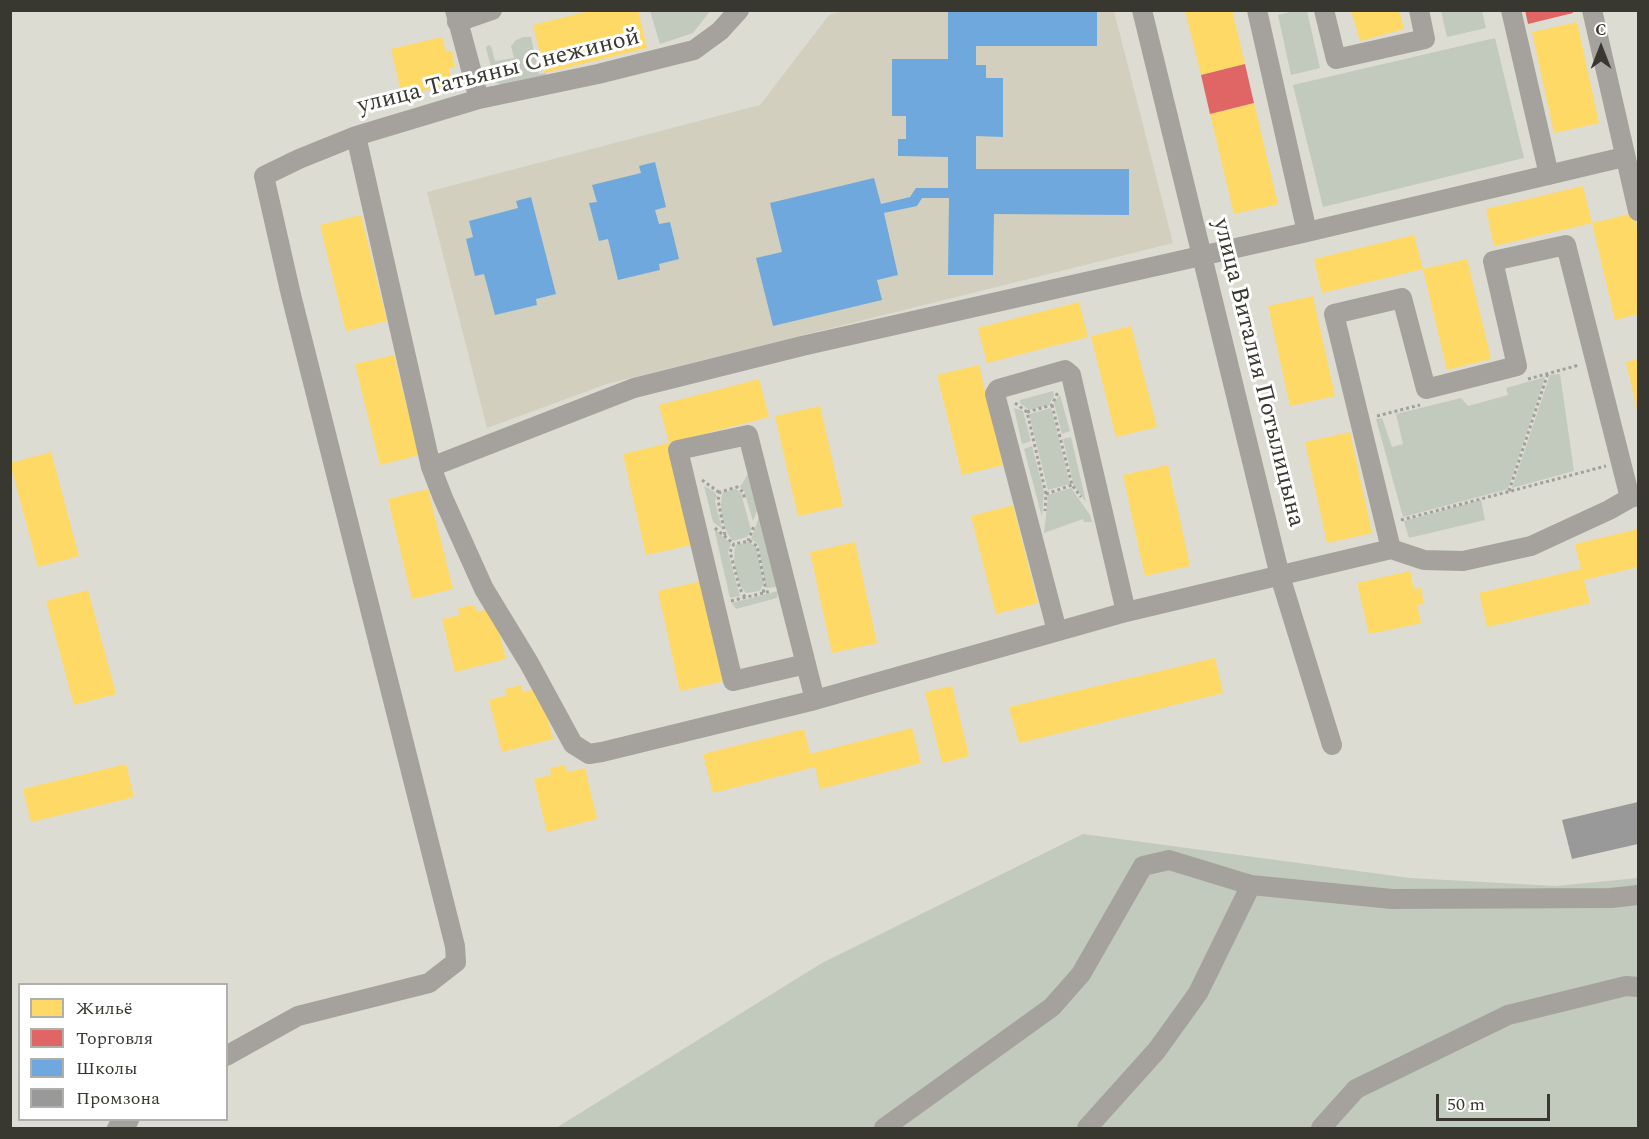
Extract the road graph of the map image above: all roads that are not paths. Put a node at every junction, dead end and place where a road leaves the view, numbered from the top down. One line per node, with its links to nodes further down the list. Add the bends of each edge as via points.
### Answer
1 (492, 10): 9 (street)
2 (739, 10): 10 (street, улица Татьяны Снежиной, via 720,31 694,50)
3 (1142, 10): 16 (street, улица Виталия Потылицына)
4 (1257, 10): 15 (street)
5 (1324, 10): 6 (street, via 1336,59 1425,39)
6 (1419, 10)
7 (1512, 10): 13 (street)
8 (1592, 10): 12 (street)
9 (456, 16): 10 (street)
10 (479, 99): 11 (street, улица Татьяны Снежиной)
11 (356, 136): 17 (street); 29 (street, улица Татьяны Снежиной, via 264,176 456,946 456,962 429,983 298,1016)
12 (1624, 157): 13 (street); 14 (street)
13 (1549, 175): 15 (street)
14 (1638, 211)
15 (1307, 232): 16 (street)
16 (1202, 255): 17 (street, via 634,388); 20 (street, улица Виталия Потылицына)
17 (431, 467): 24 (street, via 484,589 573,744 588,754)
18 (1634, 497): 19 (street, via 1531,546 1463,561 1424,560); 19 (street, via 1621,461 1566,245 1493,261 1517,366 1426,389 1402,298 1334,314)
19 (1391, 549): 20 (street)
20 (1280, 576): 21 (street); 25 (street, улица Виталия Потылицына)
21 (1126, 612): 22 (street); 22 (street, via 1067,370 997,390 995,396)
22 (1057, 631): 24 (street)
23 (806, 664): 23 (street, via 733,681 678,450 748,435); 24 (street)
24 (815, 700)
25 (1332, 745)
26 (1251, 885): 27 (street, via 1392,899); 30 (street, via 1169,860 1143,866 1081,974 1052,1007); 31 (street, via 1198,993 1157,1050)
27 (1638, 895)
28 (1638, 987): 32 (street, via 1626,986 1508,1015 1356,1089)
29 (228, 1055)
30 (884, 1128)
31 (1086, 1128)
32 (1321, 1128)

